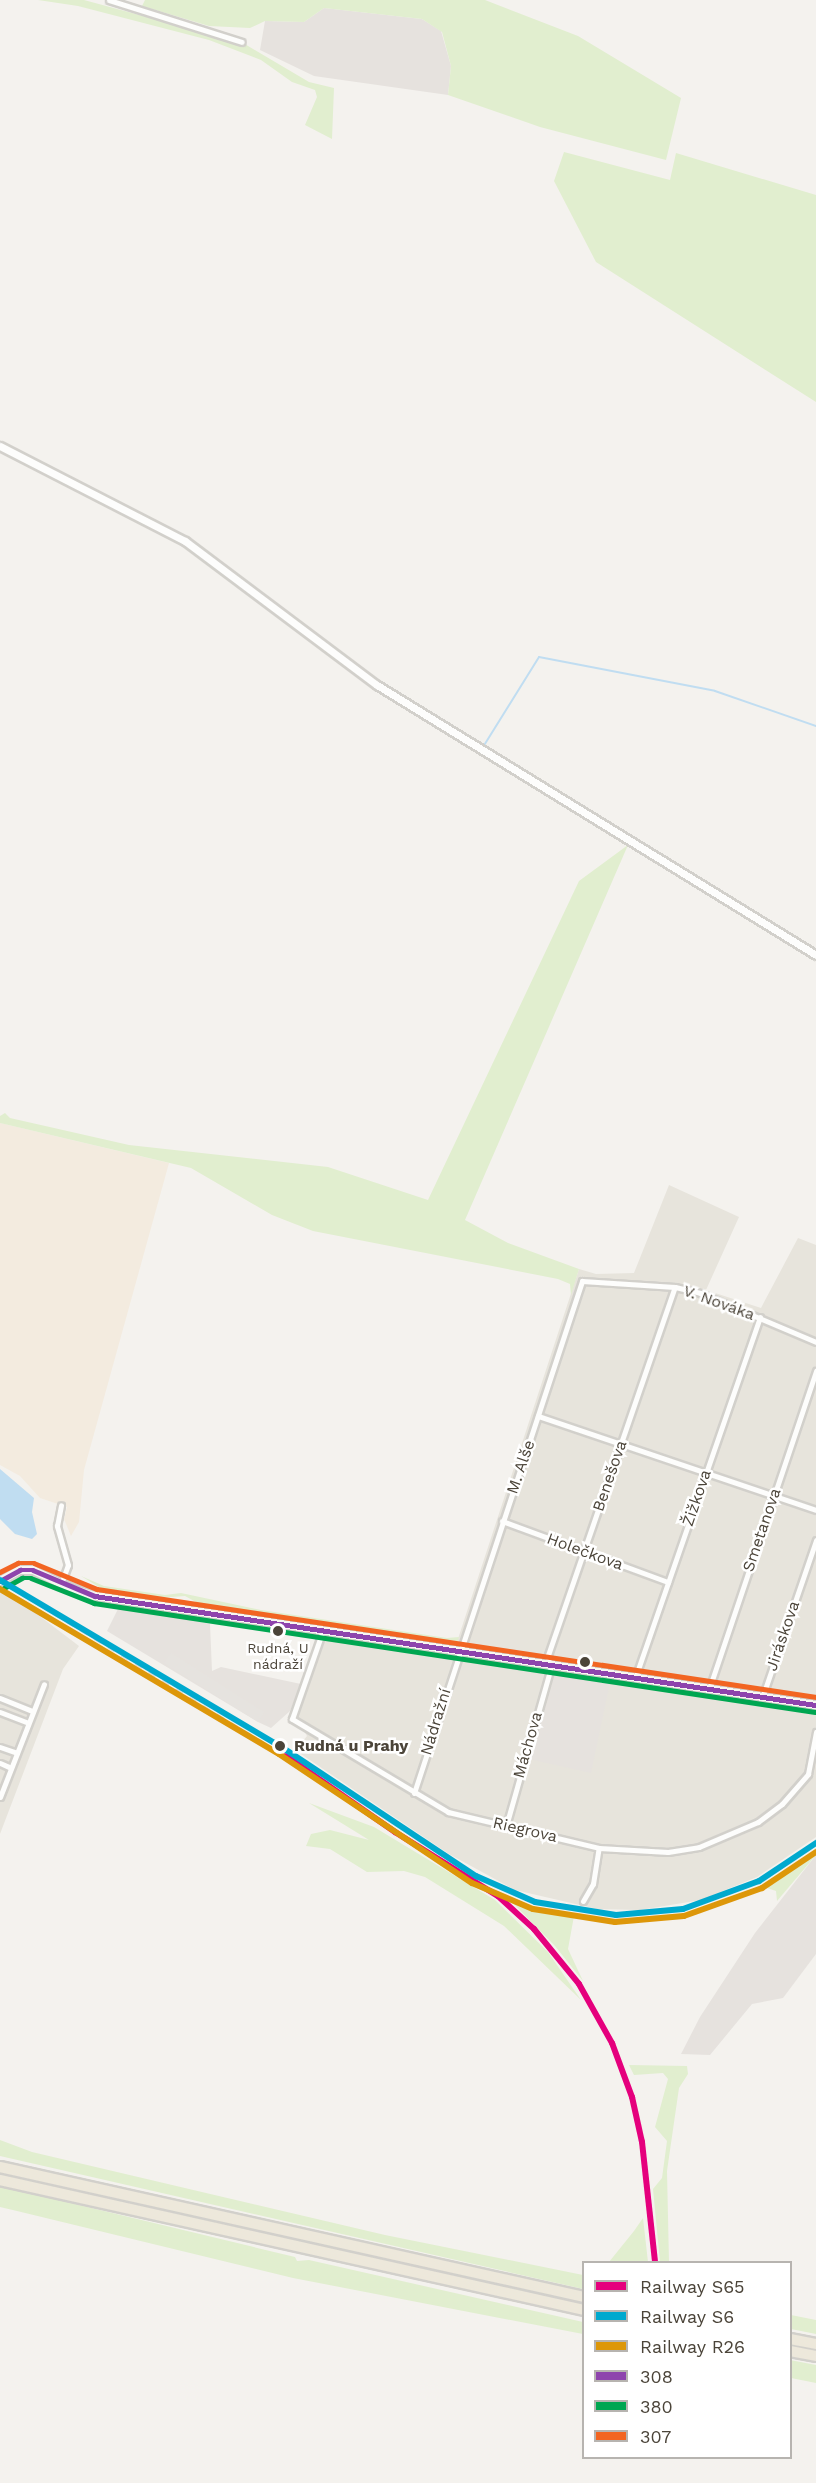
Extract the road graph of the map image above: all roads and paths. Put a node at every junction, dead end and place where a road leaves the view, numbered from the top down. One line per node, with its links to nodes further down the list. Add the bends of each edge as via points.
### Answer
1 (109, 0): 2 (street)
2 (242, 42)
3 (0, 446): 4 (street, via 185,541 377,686)
4 (816, 955)
5 (582, 1281): 6 (street, V. Nováka); 10 (street, M. Alše)
6 (675, 1287): 7 (street, V. Nováka, via 731,1303); 11 (street, Benešova)
7 (760, 1317): 8 (street, V. Nováka); 12 (street, Žižkova)
8 (816, 1342)
9 (816, 1371): 13 (street, Smetanova)
10 (538, 1416): 11 (street); 16 (street, M. Alše)
11 (621, 1443): 12 (street); 18 (street, Benešova)
12 (705, 1473): 13 (street); 20 (street, Žižkova)
13 (774, 1496): 15 (street); 27 (street, Smetanova)
14 (61, 1505): 21 (street, via 57,1526 68,1565)
15 (816, 1510)
16 (502, 1521): 18 (street, Holečkova); 23 (street, M. Alše)
17 (816, 1540): 29 (street, Jiráskova)
18 (585, 1552): 20 (street, Holečkova); 24 (street, Benešova, via 548,1655)
19 (0, 1581): 21 (main road, via 28,1570)
20 (668, 1582): 25 (street, Žižkova)
21 (61, 1584): 22 (main road, via 95,1596)
22 (323, 1630): 23 (main road); 39 (street, Riegrova, via 292,1719)
23 (458, 1652): 24 (main road); 39 (street, Nádražní)
24 (549, 1665): 25 (main road); 41 (street, Máchova)
25 (635, 1678): 27 (main road)
26 (44, 1684): 31 (street)
27 (709, 1689): 29 (main road)
28 (0, 1698): 31 (street)
29 (762, 1698): 30 (main road)
30 (816, 1706)
31 (33, 1711): 33 (street)
32 (0, 1712): 33 (street)
33 (28, 1723): 36 (street)
34 (816, 1732): 42 (street, Riegrova, via 808,1774 783,1804 758,1822 699,1847 668,1852)
35 (0, 1747): 36 (street)
36 (16, 1753): 38 (street)
37 (0, 1763): 38 (street)
38 (11, 1768): 40 (street)
39 (414, 1793): 41 (street, Riegrova, via 448,1812)
40 (0, 1797)
41 (506, 1826): 42 (street, Riegrova)
42 (599, 1848): 43 (street, via 593,1884)
43 (583, 1901)
44 (0, 2167): 46 (highway)
45 (0, 2180): 47 (highway)
46 (582, 2297)
47 (582, 2310)
48 (792, 2339): 49 (highway)
49 (816, 2344)
50 (792, 2351): 51 (highway)
51 (816, 2356)

